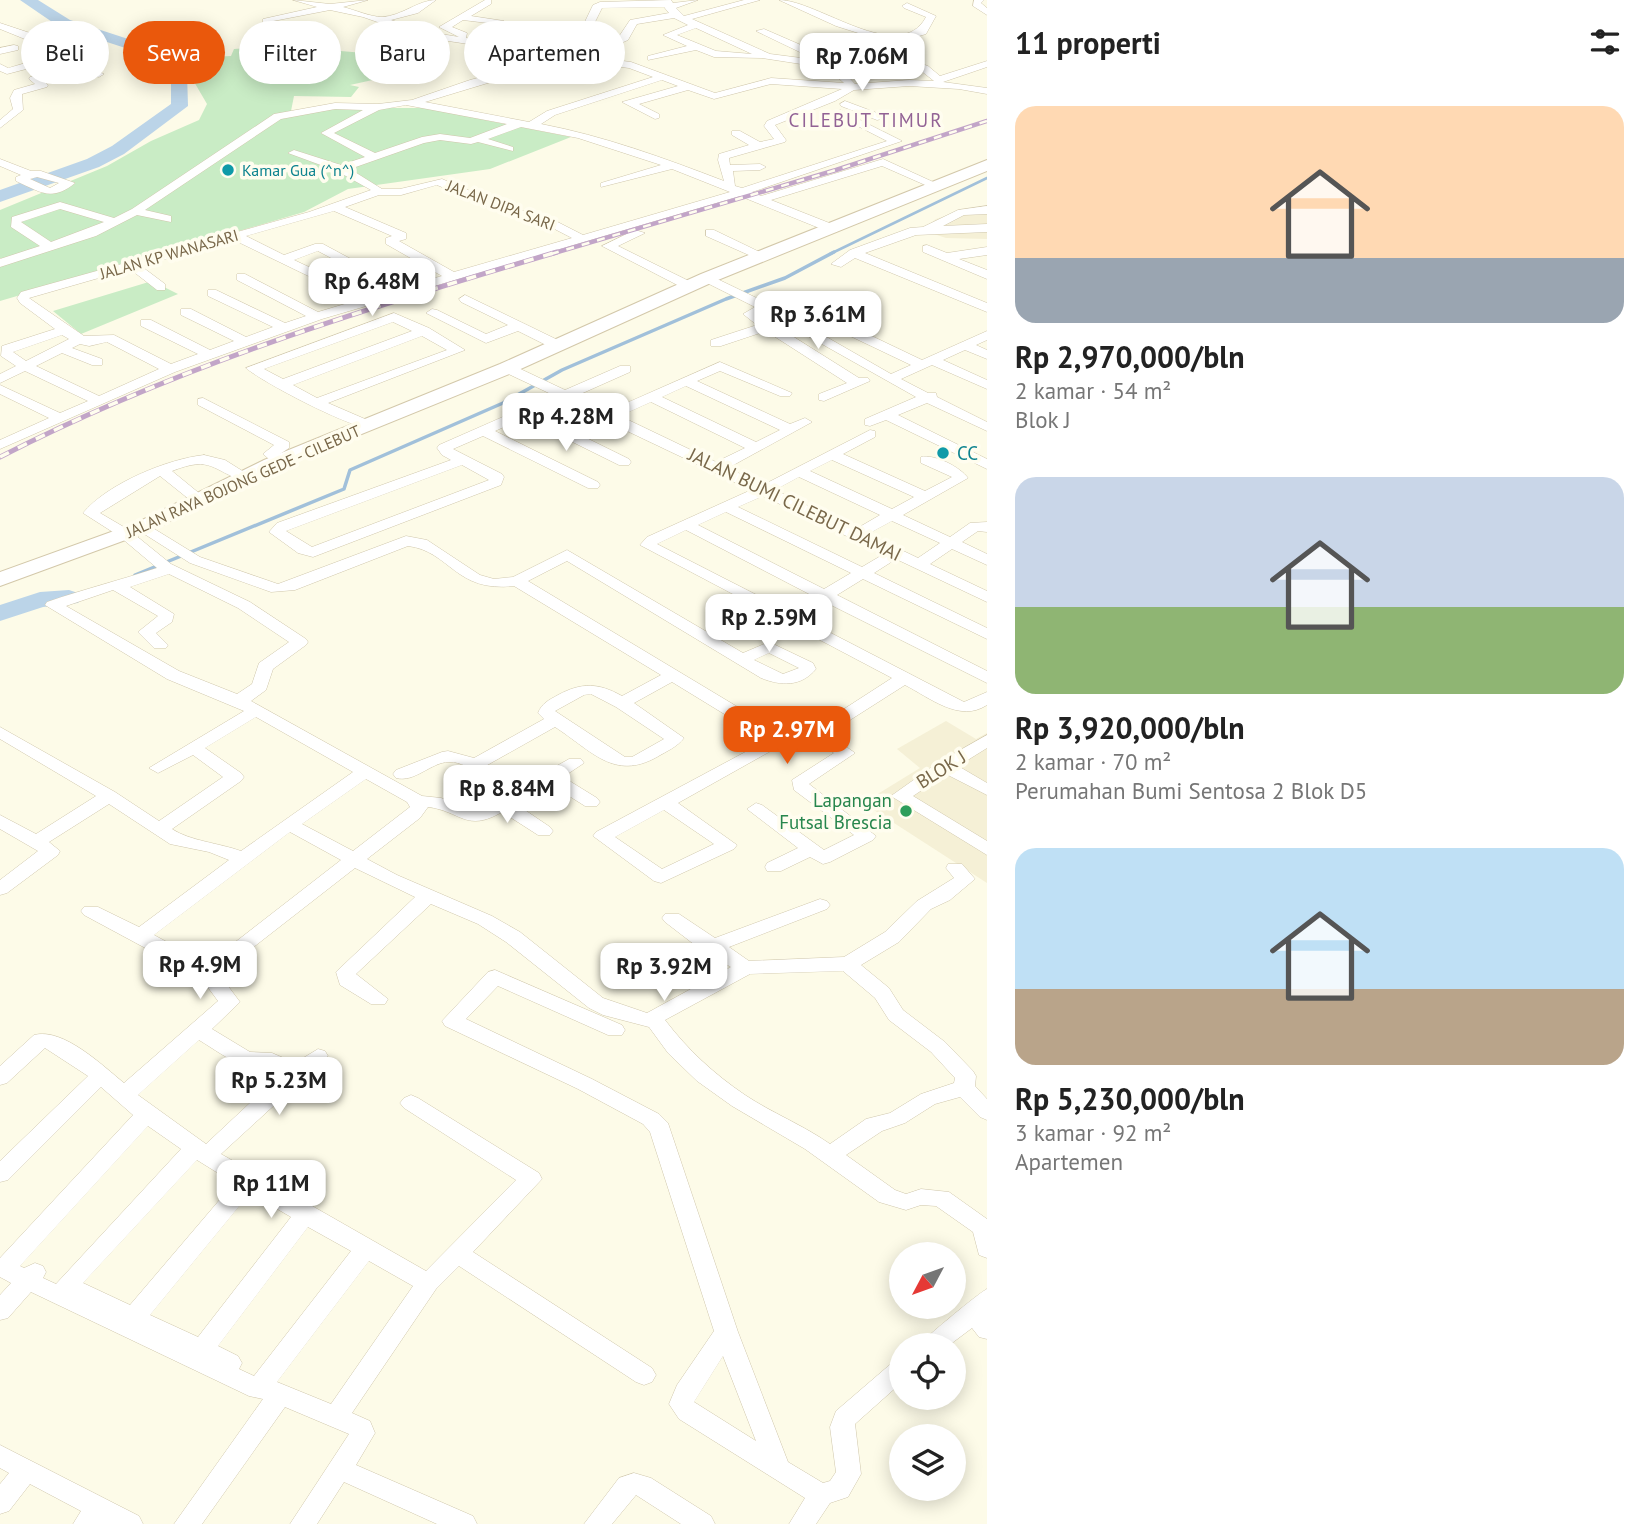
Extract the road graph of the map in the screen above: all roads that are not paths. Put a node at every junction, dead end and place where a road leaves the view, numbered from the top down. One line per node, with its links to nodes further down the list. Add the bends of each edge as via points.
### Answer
1 (298, 0): 10 (street)
2 (363, 0): 10 (street)
3 (693, 0): 11 (street)
4 (755, 0): 11 (street)
5 (784, 0): 25 (street, via 841,26)
6 (979, 0): 12 (street, via 976,4)
7 (432, 1): 14 (street, via 415,11)
8 (925, 1): 25 (street, via 907,6 930,16 929,23 919,33)
9 (488, 2): 13 (street)
10 (330, 8): 14 (street); 15 (street)
11 (672, 9): 11 (street, via 634,22 619,41 583,36 600,5); 19 (street)
12 (987, 12)
13 (462, 17): 17 (street); 24 (street, via 444,27)
14 (380, 20): 16 (street)
15 (266, 21)
16 (383, 21)
17 (488, 21)
18 (0, 26): 20 (street)
19 (696, 26): 26 (street, via 668,34); 30 (street)
20 (14, 30): 22 (street); 23 (street)
21 (761, 31): 33 (street, via 813,54)
22 (0, 33)
23 (21, 33)
24 (464, 34)
25 (893, 40): 29 (street, via 898,43)
26 (696, 47): 30 (street, via 721,55); 32 (street)
27 (14, 48): 28 (street)
28 (0, 51)
29 (876, 52): 38 (street); 40 (street, via 924,68)
30 (768, 57): 33 (street)
31 (968, 57): 35 (street)
32 (652, 58)
33 (814, 61): 38 (street)
34 (625, 64): 39 (street)
35 (987, 64): 40 (street)
36 (0, 67): 37 (street, via 9,71)
37 (21, 67)
38 (834, 67): 44 (street)
39 (662, 77): 43 (street); 46 (street)
40 (938, 82): 44 (street); 45 (street)
41 (42, 84): 55 (street, via 18,92 18,110)
42 (468, 84): 48 (street)
43 (687, 87): 44 (street, via 713,96 766,82); 49 (street)
44 (852, 87): 47 (street)
45 (987, 91)
46 (607, 95): 49 (street); 56 (street, via 551,113)
47 (831, 99): 53 (street); 59 (street, via 771,123 781,141)
48 (414, 103): 50 (street); 54 (street)
49 (631, 103): 52 (street)
50 (378, 107): 62 (street, via 326,134); 80 (street, via 335,106 278,116)
51 (840, 113): 75 (street, via 897,141)
52 (655, 116)
53 (881, 118)
54 (519, 124): 56 (street); 58 (street)
55 (0, 125)
56 (532, 125): 64 (street)
57 (736, 133): 59 (street)
58 (479, 139): 60 (street); 62 (street, via 464,142 432,137)
59 (760, 147): 67 (street, via 726,153 722,158)
60 (509, 149)
61 (294, 153): 68 (street)
62 (373, 156): 68 (street)
63 (0, 162): 69 (street)
64 (673, 165): 70 (street); 71 (street)
65 (987, 165): 72 (main road, JALAN RAYA BOJONG GEDE - CILEBUT)
66 (760, 167): 67 (street)
67 (727, 168): 71 (street)
68 (341, 169): 74 (street)
69 (29, 176): 73 (street); 73 (street, via 69,183)
70 (605, 185)
71 (729, 186): 75 (street)
72 (936, 186): 76 (street, via 883,162); 85 (main road, JALAN RAYA BOJONG GEDE - CILEBUT)
73 (50, 192): 77 (street, via 47,195)
74 (378, 192): 78 (street, JALAN KP WANASARI); 91 (street, JALAN DIPA SARI, via 401,192 440,181)
75 (743, 192): 76 (street); 91 (street)
76 (760, 200): 85 (street)
77 (60, 205): 83 (street); 92 (street, via 15,222)
78 (335, 207): 90 (street, JALAN KP WANASARI); 103 (street, via 402,236 390,241)
79 (987, 210): 81 (street)
80 (136, 211): 82 (street); 83 (street)
81 (962, 212): 86 (street); 87 (street)
82 (167, 219)
83 (116, 222): 92 (street)
84 (987, 228): 86 (street)
85 (833, 229): 96 (main road, JALAN RAYA BOJONG GEDE - CILEBUT)
86 (967, 229): 87 (street)
87 (925, 231): 95 (street)
88 (639, 233): 105 (street, via 608,246)
89 (710, 233): 96 (street)
90 (234, 235): 98 (street); 101 (street, JALAN KP WANASARI)
91 (581, 238): 103 (street)
92 (48, 246): 99 (street)
93 (927, 249): 97 (street)
94 (987, 251): 97 (street)
95 (854, 253): 100 (street); 112 (street)
96 (764, 257): 105 (main road, JALAN RAYA BOJONG GEDE - CILEBUT)
97 (945, 257): 102 (street)
98 (284, 259): 107 (street, via 318,247); 110 (street)
99 (0, 263)
100 (837, 264)
101 (132, 265): 106 (street); 120 (street, JALAN KP WANASARI, via 23,296)
102 (984, 270)
103 (452, 276): 107 (street)
104 (241, 277): 115 (street)
105 (711, 282): 111 (street); 126 (main road, JALAN RAYA BOJONG GEDE - CILEBUT)
106 (161, 287)
107 (403, 292): 110 (street)
108 (212, 293): 119 (street)
109 (466, 299): 117 (street)
110 (370, 301): 115 (street)
111 (768, 305): 118 (street, via 749,314); 132 (street, via 781,300 795,304); 137 (street)
112 (987, 308)
113 (186, 312): 124 (street)
114 (432, 313): 117 (street, via 486,340)
115 (317, 316): 119 (street)
116 (146, 323): 129 (street)
117 (518, 326): 126 (street)
118 (767, 327): 125 (street); 140 (street)
119 (285, 328): 124 (street)
120 (63, 330): 123 (street, JALAN KP WANASARI); 133 (street, via 6,351)
121 (424, 331): 141 (street); 141 (street, via 393,317 253,368); 150 (street, via 458,350)
122 (987, 335): 127 (street)
123 (79, 339): 128 (street); 135 (street, via 109,338)
124 (246, 342): 129 (street)
125 (716, 343)
126 (557, 345): 134 (main road, JALAN RAYA BOJONG GEDE - CILEBUT)
127 (965, 345): 130 (street); 132 (street)
128 (64, 349): 131 (street); 133 (street)
129 (210, 355): 135 (street)
130 (987, 355)
131 (97, 362)
132 (928, 363): 137 (street); 142 (street)
133 (27, 368): 138 (street); 149 (street)
134 (507, 368): 144 (street, JALAN BUMI CILEBUT DAMAI); 158 (main road, JALAN RAYA BOJONG GEDE - CILEBUT)
135 (170, 369): 149 (street)
136 (625, 369): 144 (street)
137 (888, 375): 140 (street); 146 (street)
138 (0, 379)
139 (686, 381): 145 (street, via 720,366); 147 (street); 159 (street)
140 (857, 383): 148 (street)
141 (281, 385): 150 (street)
142 (987, 385)
143 (0, 389): 155 (street)
144 (559, 392): 152 (street); 154 (street, JALAN BUMI CILEBUT DAMAI)
145 (785, 393)
146 (930, 396): 153 (street); 156 (street)
147 (649, 397): 154 (street); 162 (street)
148 (824, 397)
149 (97, 400): 155 (street)
150 (312, 401): 158 (street)
151 (203, 402): 166 (street, via 284,445 270,454)
152 (523, 412): 160 (street); 167 (street)
153 (887, 415): 163 (street); 168 (street)
154 (609, 416): 169 (street, JALAN BUMI CILEBUT DAMAI)
155 (58, 417): 161 (street)
156 (982, 419)
157 (805, 422): 159 (street)
158 (361, 428): 166 (main road, JALAN RAYA BOJONG GEDE - CILEBUT)
159 (790, 429): 162 (street)
160 (482, 430): 164 (street, via 444,448); 173 (street)
161 (0, 445)
162 (755, 447): 169 (street)
163 (832, 455): 171 (street); 175 (street)
164 (463, 460): 164 (street, via 498,481 313,552 277,532 282,526)
165 (926, 460): 175 (street, via 961,478)
166 (280, 461): 172 (main road, JALAN RAYA BOJONG GEDE - CILEBUT)
167 (624, 462)
168 (987, 465)
169 (718, 467): 174 (street, JALAN BUMI CILEBUT DAMAI)
170 (162, 471): 172 (street, via 203,459); 176 (street); 182 (street, via 90,513)
171 (800, 472): 174 (street); 178 (street)
172 (244, 477): 176 (main road, JALAN RAYA BOJONG GEDE - CILEBUT)
173 (593, 485)
174 (764, 490): 177 (street); 183 (street, JALAN BUMI CILEBUT DAMAI)
175 (926, 497): 178 (street)
176 (200, 501): 180 (main road, JALAN RAYA BOJONG GEDE - CILEBUT)
177 (727, 507): 179 (street); 191 (street)
178 (893, 515): 183 (street); 184 (street)
179 (687, 525): 195 (street); 197 (street, via 648,545)
180 (143, 527): 182 (main road, JALAN RAYA BOJONG GEDE - CILEBUT); 193 (street, via 195,561 271,588 284,589 412,540 480,581)
181 (987, 527): 184 (street, via 975,526)
182 (124, 534): 190 (street); 192 (main road, JALAN RAYA BOJONG GEDE - CILEBUT)
183 (857, 534): 186 (street, JALAN BUMI CILEBUT DAMAI)
184 (952, 543): 188 (street); 189 (street)
185 (586, 545): 187 (street)
186 (897, 552): 189 (street, JALAN BUMI CILEBUT DAMAI); 191 (street)
187 (568, 555): 193 (street); 200 (street)
188 (987, 559)
189 (920, 564): 196 (street, JALAN BUMI CILEBUT DAMAI)
190 (163, 565): 194 (street); 205 (street, via 244,606 300,642 265,667 260,686)
191 (862, 572): 195 (street); 198 (street)
192 (0, 579)
193 (517, 581): 201 (street)
194 (118, 586): 199 (street, via 166,614 166,619 146,632); 205 (street, via 53,605 173,675)
195 (828, 596): 197 (street); 203 (street)
196 (987, 597)
197 (789, 617): 202 (street)
198 (983, 628)
199 (160, 645)
200 (742, 659)
201 (674, 675): 206 (street); 222 (street, via 784,739)
202 (904, 678): 204 (street, via 963,708); 231 (street, via 819,733 846,753 801,780 800,786 867,836 824,858)
203 (987, 678)
204 (987, 697)
205 (239, 701): 207 (street)
206 (622, 703): 208 (street, via 597,688 584,688 546,710); 208 (street, via 675,740 626,764)
207 (255, 712): 211 (street); 215 (street)
208 (555, 720): 216 (street, via 476,764 448,756)
209 (0, 732): 219 (street)
210 (987, 740): 213 (street, BLOK J)
211 (192, 747): 214 (street); 227 (street, via 235,778)
212 (575, 763): 217 (street)
213 (945, 766): 218 (street); 230 (street, BLOK J, via 900,796)
214 (158, 768)
215 (366, 771): 220 (street); 226 (street)
216 (402, 774)
217 (551, 777): 221 (street); 223 (street)
218 (987, 790)
219 (109, 796): 227 (street); 229 (street)
220 (418, 802): 223 (street, via 438,801 474,817); 233 (street, via 414,814)
221 (591, 802)
222 (667, 804): 222 (street, via 708,831 728,845 661,877 602,836)
223 (504, 805): 228 (street)
224 (756, 809): 231 (street)
225 (0, 821): 229 (street)
226 (289, 824): 232 (street); 233 (street)
227 (159, 829): 232 (street, via 183,843 213,847)
228 (544, 831)
229 (38, 841): 236 (street, via 51,851)
230 (987, 849)
231 (809, 850): 234 (street)
232 (243, 859): 241 (street)
233 (354, 860): 237 (street); 245 (street)
234 (774, 867)
235 (955, 868): 243 (street, via 966,879 924,905 892,937)
236 (0, 889)
237 (428, 895): 246 (street, via 346,972 347,980); 247 (street, via 513,937 596,1003)
238 (820, 905): 242 (street)
239 (91, 911): 241 (street)
240 (672, 918): 242 (street)
241 (140, 936): 245 (street)
242 (711, 947): 244 (street)
243 (848, 964): 244 (street); 254 (street, via 882,993 896,1015 954,1062 966,1076)
244 (746, 968): 247 (street)
245 (208, 973): 248 (street, via 230,1002)
246 (378, 999)
247 (650, 1019): 260 (street, via 704,1076)
248 (198, 1030): 251 (street, via 243,1057 272,1060); 255 (street)
249 (615, 1030): 274 (street, via 495,977 452,1021 585,1084 651,1119 660,1129)
250 (318, 1056): 251 (street)
251 (296, 1073): 259 (street)
252 (100, 1076): 253 (street, via 45,1039); 255 (street); 261 (street)
253 (0, 1078)
254 (964, 1088): 257 (street); 260 (street, via 874,1125)
255 (124, 1095): 258 (street)
256 (411, 1103): 266 (street, via 531,1179)
257 (987, 1111)
258 (146, 1114): 259 (street); 267 (street)
259 (205, 1148): 262 (street); 270 (street)
260 (831, 1156): 264 (street, via 897,1200 941,1198 978,1223)
261 (0, 1174)
262 (247, 1182): 263 (street); 273 (street)
263 (304, 1214): 265 (street); 276 (street)
264 (986, 1238)
265 (366, 1248): 269 (street); 279 (street)
266 (457, 1254): 269 (street); 277 (street)
267 (4, 1262): 268 (street)
268 (32, 1276): 270 (street); 271 (street); 276 (street)
269 (428, 1283): 280 (street)
270 (66, 1286): 273 (street)
271 (0, 1311)
272 (982, 1313): 275 (street)
273 (134, 1317): 276 (street)
274 (726, 1332): 282 (street); 282 (street, via 681,1404)
275 (949, 1333)
276 (199, 1354): 279 (street)
277 (644, 1374)
278 (889, 1380): 285 (street, via 845,1418 842,1427 849,1474 839,1489)
279 (269, 1389): 280 (street); 289 (street)
280 (337, 1415): 283 (street, via 363,1431)
281 (0, 1456): 284 (street)
282 (778, 1467): 285 (street)
283 (340, 1469): 290 (street); 291 (street)
284 (27, 1470): 286 (street); 287 (street)
285 (821, 1495): 294 (street)
286 (0, 1503)
287 (92, 1516): 288 (street)
288 (130, 1524)
289 (187, 1524)
290 (303, 1524)
291 (464, 1524)
292 (597, 1524): 293 (street, via 634,1483)
293 (702, 1524)
294 (802, 1524)

